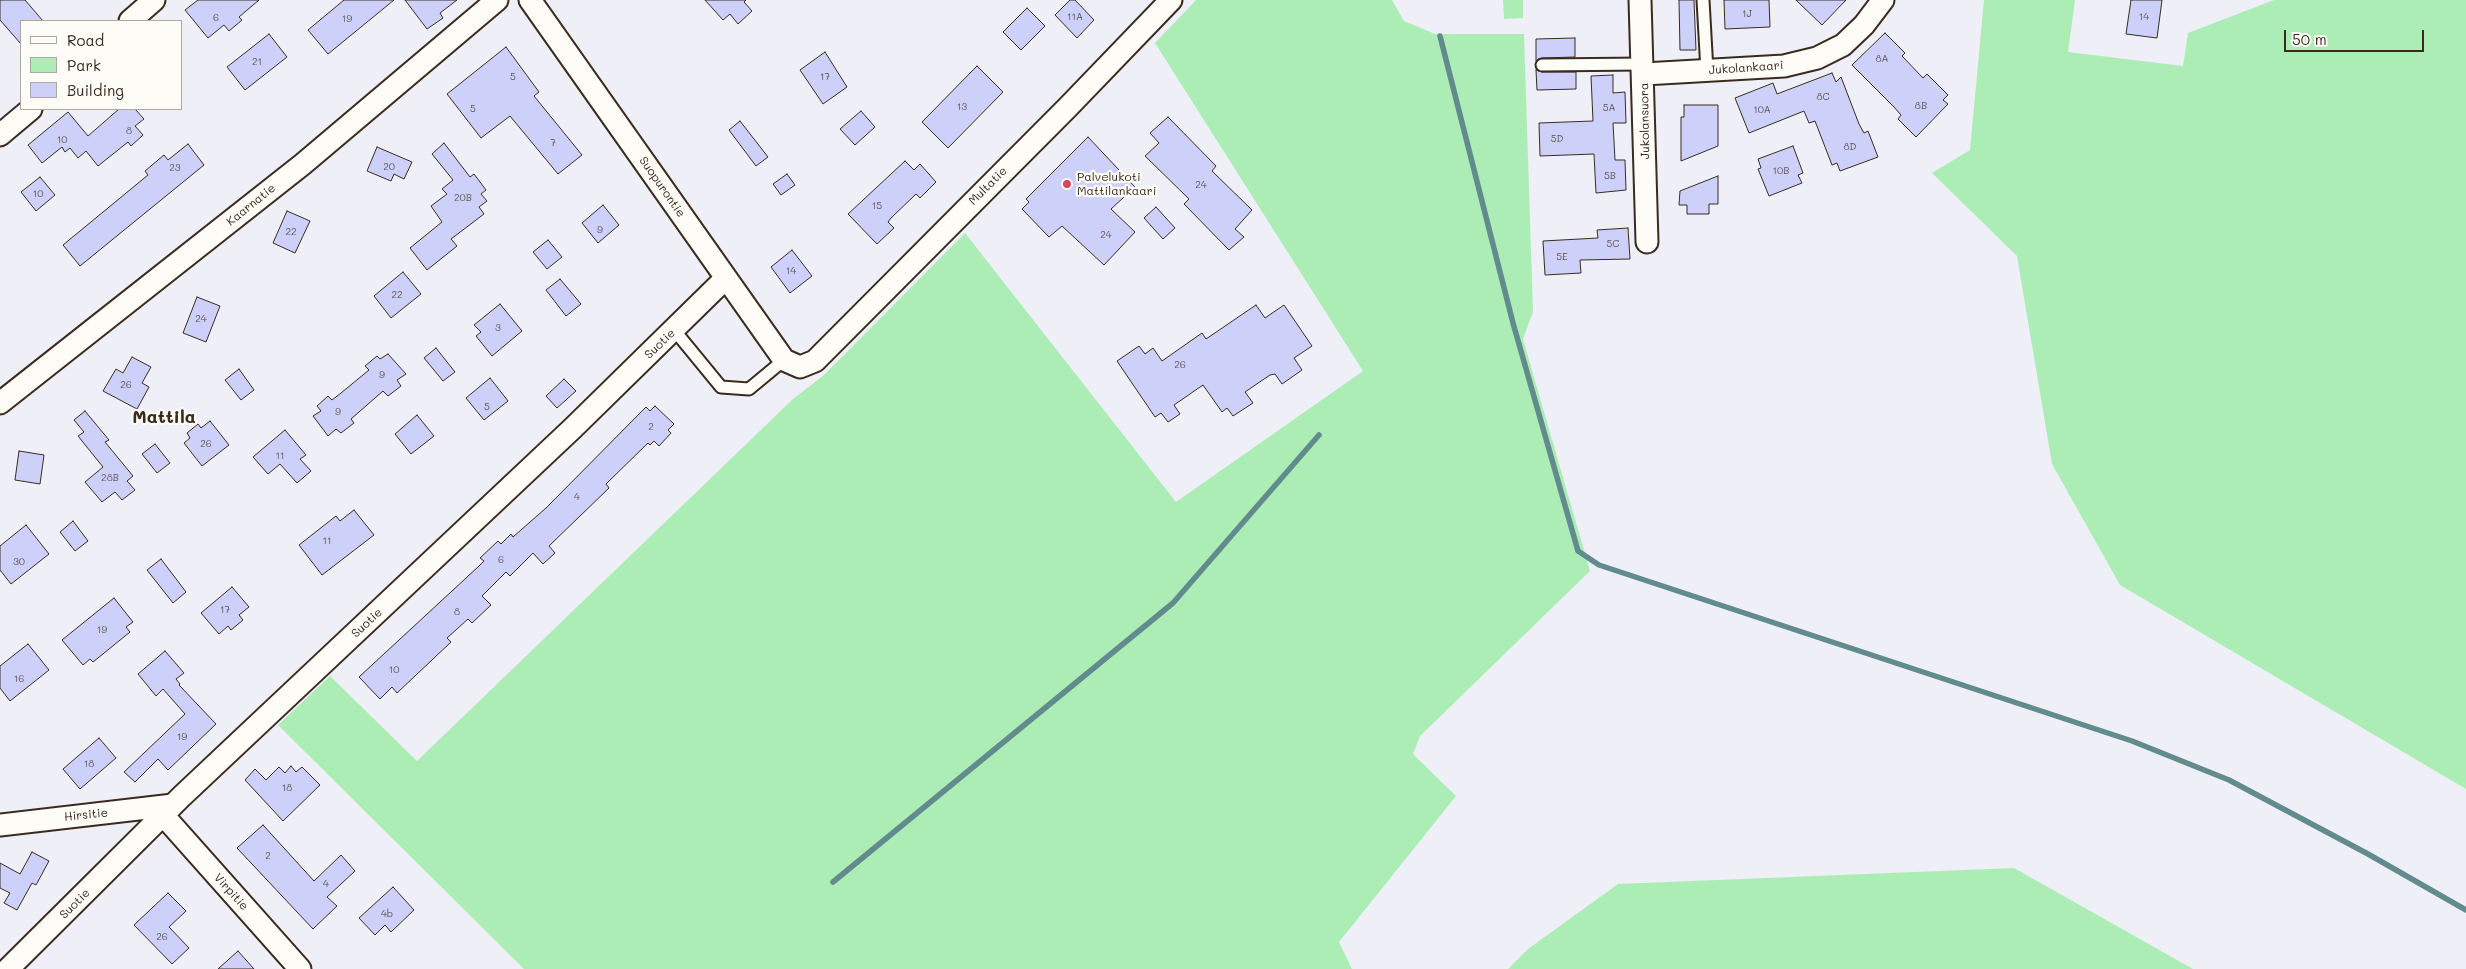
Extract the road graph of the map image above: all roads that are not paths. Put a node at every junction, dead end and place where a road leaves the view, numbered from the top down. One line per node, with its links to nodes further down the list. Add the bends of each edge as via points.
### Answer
1 (154, 0): 8 (street)
2 (497, 0): 18 (street, Kaarnatie, via 303,164)
3 (530, 0): 15 (street, Suopurontie)
4 (1171, 0): 17 (street, Multatie, via 815,361)
5 (1640, 0): 10 (street, Jukolansuora)
6 (1704, 0): 11 (lane)
7 (1883, 0): 11 (street, Jukolankaari, via 1843,45 1817,58 1784,66)
8 (131, 20)
9 (1542, 65): 10 (lane)
10 (1643, 69): 11 (street, Jukolankaari); 14 (street, Jukolansuora)
11 (1707, 71)
12 (30, 110): 13 (street)
13 (0, 135)
14 (1648, 242)
15 (726, 278): 16 (street, Suotie); 17 (street, Suopurontie)
16 (674, 331): 17 (lane, via 721,387 749,389); 19 (street, Suotie)
17 (792, 363)
18 (0, 403)
19 (168, 810): 20 (street, Hirsitie); 21 (street, Suotie); 22 (street, Virpitie)
20 (0, 825)
21 (8, 969)
22 (300, 969)

